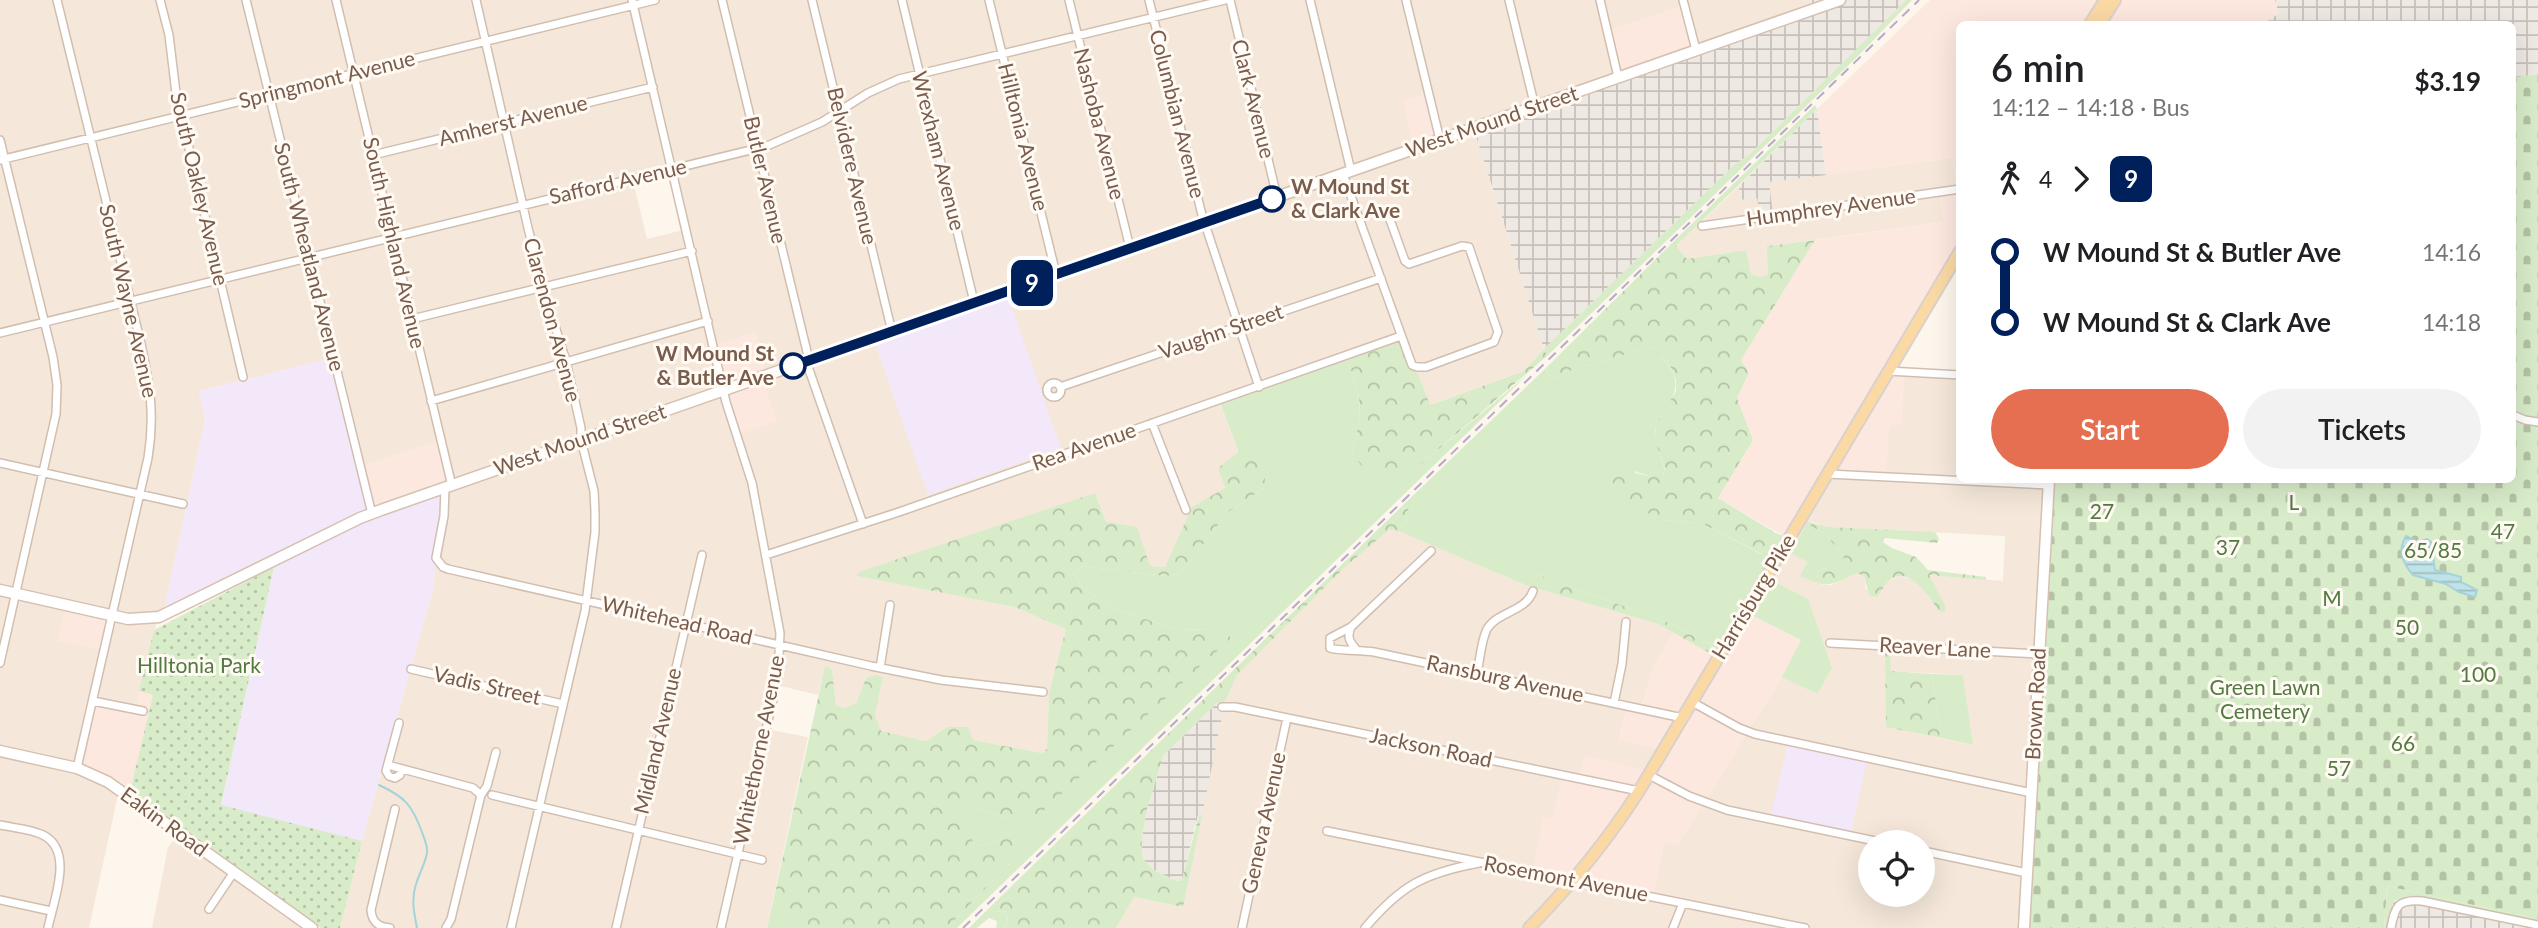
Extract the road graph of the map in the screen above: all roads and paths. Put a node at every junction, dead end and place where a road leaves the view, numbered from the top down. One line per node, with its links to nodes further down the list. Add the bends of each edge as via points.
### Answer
1 (57, 0): 40 (street, South Wayne Avenue)
2 (160, 0): 38 (street, South Oakley Avenue)
3 (246, 0): 35 (street, South Wheatland Avenue)
4 (336, 0): 31 (street, South Highland Avenue)
5 (476, 0): 28 (street, Clarendon Avenue)
6 (655, 0): 22 (street, Springmont Avenue)
7 (722, 0): 43 (street, Butler Avenue)
8 (812, 0): 37 (street, Belvidere Avenue)
9 (902, 0): 32 (street, Wrexham Avenue)
10 (989, 0): 30 (street, Hilltonia Avenue)
11 (1069, 0): 27 (street, Nashoba Avenue)
12 (1149, 0): 24 (street, Columbian Avenue)
13 (1227, 0): 24 (street, Safford Avenue); 49 (street, Clark Avenue)
14 (1310, 0): 47 (street)
15 (1406, 0): 42 (street)
16 (1509, 0): 36 (street)
17 (1600, 0): 33 (street)
18 (1683, 0): 29 (street)
19 (1840, 0): 23 (street, West Mound Street)
20 (2105, 0): 25 (main road)
21 (2115, 0): 26 (main road)
22 (633, 2): 28 (street, Springmont Avenue); 34 (street, Whitethorne Avenue)
23 (1808, 6): 29 (street, West Mound Street)
24 (1153, 18): 27 (street, Safford Avenue); 52 (street, Columbian Avenue)
25 (2092, 21)
26 (2102, 21)
27 (1078, 36): 30 (street, Safford Avenue); 55 (street, Nashoba Avenue)
28 (486, 41): 31 (street, Springmont Avenue); 39 (street, Clarendon Avenue)
29 (1696, 50): 33 (street, West Mound Street)
30 (1003, 54): 32 (street, Safford Avenue); 59 (street, Hilltonia Avenue)
31 (354, 73): 35 (street, Springmont Avenue); 44 (street, South Highland Avenue)
32 (919, 74): 37 (street, Safford Avenue, via 879,87); 64 (street, Wrexham Avenue)
33 (1618, 77): 36 (street, West Mound Street)
34 (653, 87): 39 (street, Amherst Avenue); 46 (street, Whitethorne Avenue)
35 (269, 94): 38 (street, Springmont Avenue); 57 (street, South Wheatland Avenue)
36 (1535, 107): 42 (street, West Mound Street)
37 (839, 112): 43 (street, Safford Avenue); 69 (street, Belvidere Avenue)
38 (181, 115): 40 (street, Springmont Avenue); 61 (street, South Oakley Avenue)
39 (505, 123): 44 (street, Amherst Avenue); 50 (street, Clarendon Avenue)
40 (90, 137): 45 (street, Springmont Avenue); 63 (street, South Wayne Avenue)
41 (0, 140): 45 (street)
42 (1440, 140): 47 (street, West Mound Street)
43 (758, 148): 46 (street, Safford Avenue); 72 (street, Butler Avenue)
44 (373, 155): 54 (street, South Highland Avenue)
45 (2, 159): 67 (street)
46 (672, 169): 50 (street, Safford Avenue); 56 (street, Whitethorne Avenue)
47 (1347, 173): 49 (street, West Mound Street); 60 (street)
48 (1956, 190): 53 (street, Humphrey Avenue)
49 (1277, 197): 52 (street, West Mound Street)
50 (523, 205): 54 (street, Safford Avenue); 62 (street, Clarendon Avenue)
51 (1389, 217): 71 (street, via 1409,264 1466,245 1470,249 1498,336 1489,345 1417,368 1409,360)
52 (1204, 222): 55 (street, West Mound Street); 68 (street, Columbian Avenue)
53 (1702, 226)
54 (393, 238): 57 (street, Safford Avenue); 65 (street, South Highland Avenue)
55 (1130, 248): 59 (street, West Mound Street)
56 (692, 251): 62 (street); 66 (street, Whitethorne Avenue)
57 (309, 257): 61 (street, Safford Avenue); 94 (street, South Wheatland Avenue)
58 (1956, 258): 74 (main road, Harrisburg Pike)
59 (1056, 274): 64 (street, West Mound Street)
60 (1381, 278): 68 (street, Vaughn Street); 71 (street)
61 (220, 279): 63 (street, Safford Avenue); 76 (street, South Oakley Avenue)
62 (543, 288): 65 (street); 73 (street, Clarendon Avenue)
63 (130, 301): 67 (street, Safford Avenue); 91 (street, South Wayne Avenue, via 153,410)
64 (974, 302): 69 (street, West Mound Street)
65 (412, 319): 80 (street, South Highland Avenue)
66 (708, 321): 73 (street); 79 (street, Whitethorne Avenue)
67 (44, 323): 70 (street, Safford Avenue); 86 (street, via 57,385 56,414)
68 (1239, 325): 77 (street, Vaughn Street); 78 (street, Columbian Avenue)
69 (892, 332): 72 (street, West Mound Street)
70 (0, 333)
71 (1401, 336): 78 (street, Rea Avenue)
72 (807, 361): 79 (street, West Mound Street); 95 (street, Butler Avenue)
73 (566, 363): 80 (street); 84 (street, Clarendon Avenue)
74 (1888, 371): 75 (street); 87 (main road, Harrisburg Pike)
75 (1956, 375)
76 (243, 377)
77 (1060, 387)
78 (1259, 387): 83 (street, Rea Avenue)
79 (724, 390): 84 (street, West Mound Street); 98 (street, Whitethorne Avenue, via 752,483)
80 (431, 401): 90 (street, South Highland Avenue)
81 (2516, 416): 82 (street)
82 (2538, 422)
83 (1152, 423): 93 (street); 95 (street, Rea Avenue)
84 (581, 440): 90 (street, West Mound Street); 103 (street, Clarendon Avenue, via 595,501)
85 (0, 463): 86 (street)
86 (43, 472): 91 (street); 102 (street)
87 (1828, 474): 88 (street); 119 (main road, Harrisburg Pike)
88 (1956, 479)
89 (2049, 483): 112 (street, Brown Road)
90 (448, 487): 94 (street, West Mound Street); 99 (street, South Highland Avenue)
91 (139, 494): 92 (street); 105 (street, South Wayne Avenue)
92 (183, 504)
93 (1185, 510)
94 (372, 514): 105 (street, West Mound Street, via 159,617 136,620)
95 (863, 524): 98 (street, Rea Avenue)
96 (1431, 551): 108 (street)
97 (702, 555): 107 (street, Midland Avenue)
98 (766, 555): 110 (street, Whitethorne Avenue)
99 (438, 563): 103 (street, Whitehead Road)
100 (0, 590): 102 (street, West Mound Street)
101 (1533, 591): 116 (street, via 1521,607 1488,629)
102 (15, 594): 105 (street, West Mound Street); 113 (street)
103 (587, 600): 107 (street, Whitehead Road); 121 (street, Clarendon Avenue)
104 (890, 605): 115 (street)
105 (112, 615): 118 (street, South Wayne Avenue)
106 (1626, 622): 120 (street)
107 (686, 623): 110 (street, Whitehead Road); 138 (street, Midland Avenue)
108 (1351, 627): 111 (street, via 1348,634); 111 (street, Ransburg Avenue, via 1331,638 1328,645 1336,650)
109 (1830, 643): 112 (street, Reaver Lane)
110 (780, 644): 115 (street, Whitehead Road); 141 (street, Whitethorne Avenue, via 778,677)
111 (1356, 649): 116 (street, Ransburg Avenue)
112 (2039, 654): 132 (street, Brown Road)
113 (0, 663)
114 (411, 668): 121 (street, Vadis Street)
115 (880, 668): 117 (street, Whitehead Road)
116 (1477, 673): 120 (street, Ransburg Avenue)
117 (1043, 692)
118 (93, 701): 123 (street); 129 (street, South Wayne Avenue)
119 (1692, 702): 125 (main road, Harrisburg Pike); 132 (street, via 1755,734)
120 (1614, 703): 125 (street, Ransburg Avenue)
121 (562, 704): 135 (street, Clarendon Avenue)
122 (1222, 707): 124 (street, Jackson Road)
123 (143, 712)
124 (1287, 718): 131 (street, Jackson Road); 160 (street, Geneva Avenue)
125 (1682, 718): 130 (main road, Harrisburg Pike)
126 (399, 723): 133 (street, via 388,765 473,788)
127 (0, 751): 129 (street, Eakin Road)
128 (496, 751): 133 (street)
129 (77, 768): 145 (street, Eakin Road, via 116,787)
130 (1650, 775): 131 (main road, Harrisburg Pike); 140 (street, via 1727,810)
131 (1639, 791): 147 (main road, Harrisburg Pike)
132 (2032, 793): 146 (street, Brown Road)
133 (481, 795): 156 (street)
134 (492, 795): 135 (street)
135 (538, 807): 138 (street); 157 (street, Clarendon Avenue)
136 (396, 810): 155 (street, via 371,910 377,924)
137 (0, 825): 151 (street, via 52,841 61,867)
138 (638, 830): 141 (street); 158 (street, Midland Avenue)
139 (1327, 831): 144 (street, Rosemont Avenue)
140 (1858, 837)
141 (738, 853): 143 (street); 159 (street, Whitethorne Avenue)
142 (1935, 854): 146 (street)
143 (762, 860)
144 (1483, 863): 147 (street, Rosemont Avenue); 161 (street, via 1440,871 1414,882)
145 (234, 872): 150 (street); 154 (street, Eakin Road)
146 (2027, 873): 165 (street, Brown Road)
147 (1574, 881): 149 (street, Rosemont Avenue); 162 (main road, Harrisburg Pike)
148 (0, 900): 151 (street)
149 (1683, 903): 163 (street); 164 (street, Rosemont Avenue)
150 (209, 909)
151 (51, 911): 153 (street)
152 (2538, 925): 166 (street, via 2409,900 2393,912)
153 (48, 928)
154 (312, 928)
155 (390, 928)
156 (446, 928)
157 (511, 928)
158 (616, 928)
159 (721, 928)
160 (1242, 928)
161 (1365, 928)
162 (1529, 928)
163 (1673, 928)
164 (1805, 928)
165 (2024, 928)
166 (2391, 928)

